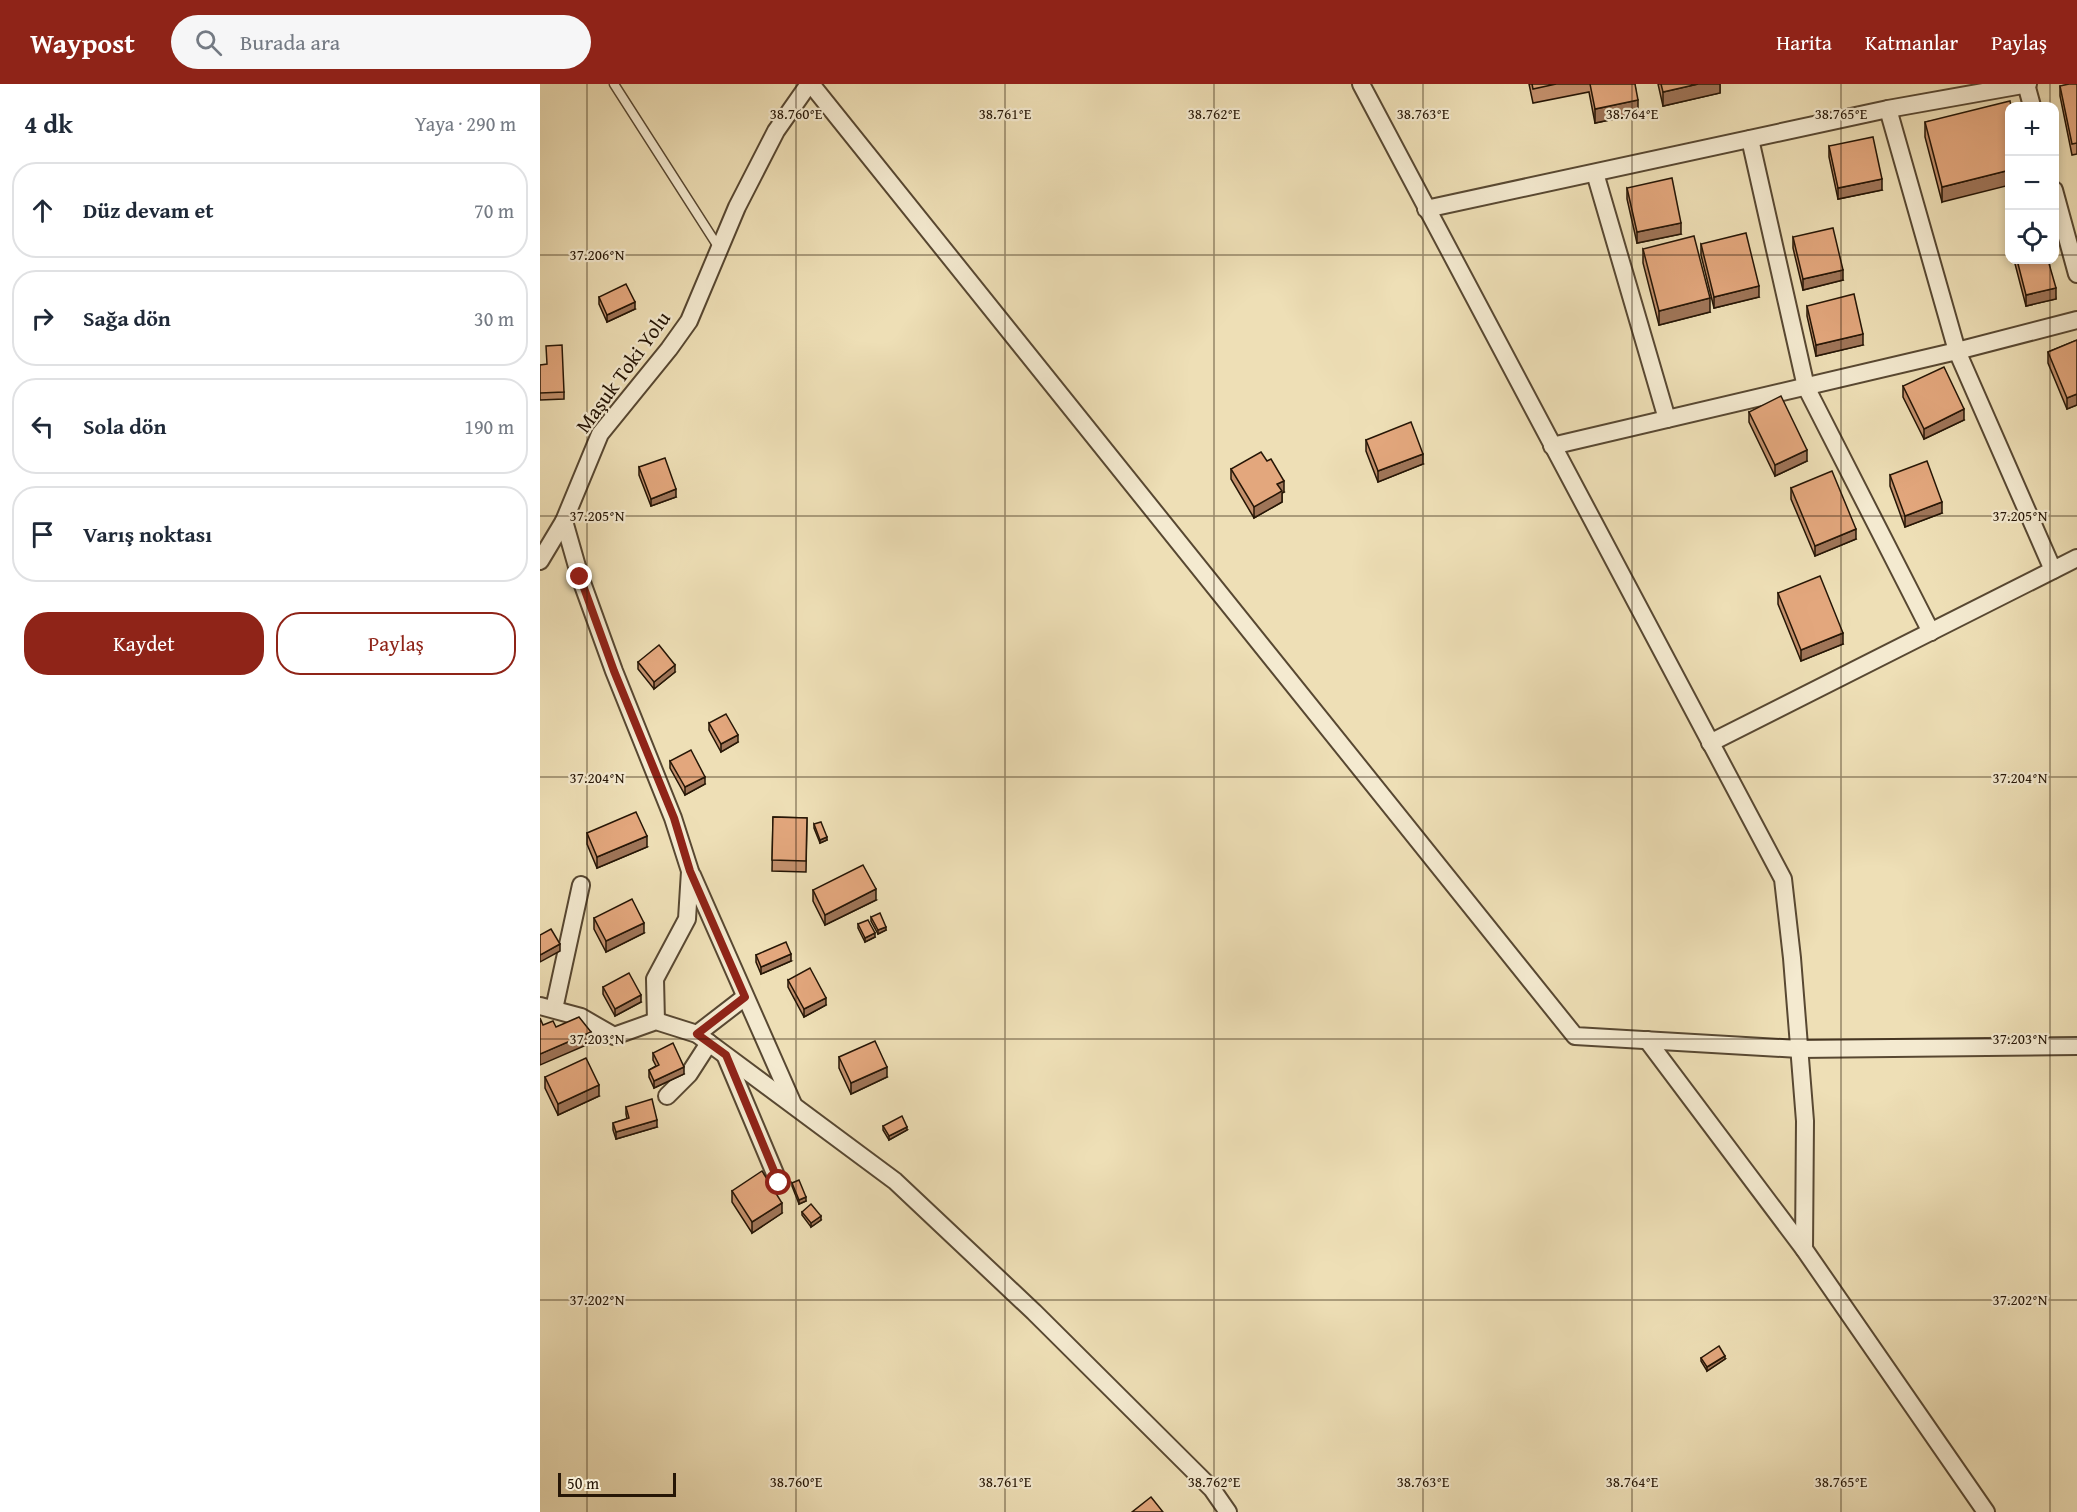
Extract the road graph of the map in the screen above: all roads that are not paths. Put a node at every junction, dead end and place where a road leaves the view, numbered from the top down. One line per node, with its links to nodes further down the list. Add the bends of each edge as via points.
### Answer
1 (614, 84): 11 (lane)
2 (810, 84): 11 (street, Maşuk Toki Yolu, via 776,131); 30 (street, via 1575,1036)
3 (1361, 84): 10 (street)
4 (2027, 84): 5 (street); 6 (street)
5 (2031, 102)
6 (1888, 109): 7 (street); 14 (street)
7 (1750, 139): 8 (street); 15 (street)
8 (1595, 173): 10 (street); 16 (street)
9 (2059, 205): 12 (street)
10 (1426, 208): 17 (street)
11 (720, 248): 18 (street, Maşuk Toki Yolu, via 689,321 600,434)
12 (2077, 274)
13 (2077, 320): 14 (street)
14 (1957, 351): 15 (street); 21 (street)
15 (1806, 387): 16 (street); 22 (street)
16 (1667, 419): 17 (street)
17 (1552, 446): 23 (street)
18 (564, 521): 20 (street, Maşuk Toki Yolu); 24 (street, via 607,653 674,818)
19 (2077, 558): 21 (street)
20 (540, 561)
21 (2053, 570): 22 (street)
22 (1931, 632): 23 (street)
23 (1710, 743): 32 (street, via 1783,879)
24 (690, 871): 26 (street); 28 (street, via 687,920 656,979)
25 (581, 885): 27 (street)
26 (745, 997): 29 (street); 35 (street)
27 (547, 1008): 28 (street, via 581,1017 614,1036)
28 (656, 1021): 29 (street)
29 (703, 1038): 33 (street); 34 (street, via 689,1074)
30 (1647, 1041): 32 (street); 37 (street)
31 (2077, 1046): 32 (street)
32 (1799, 1049): 37 (street, via 1805,1121)
33 (726, 1055): 35 (street); 36 (street)
34 (667, 1096)
35 (794, 1107): 38 (street, via 904,1190 1034,1312 1212,1489)
36 (779, 1183)
37 (1804, 1249): 39 (street)
38 (1228, 1512)
39 (1986, 1512)

